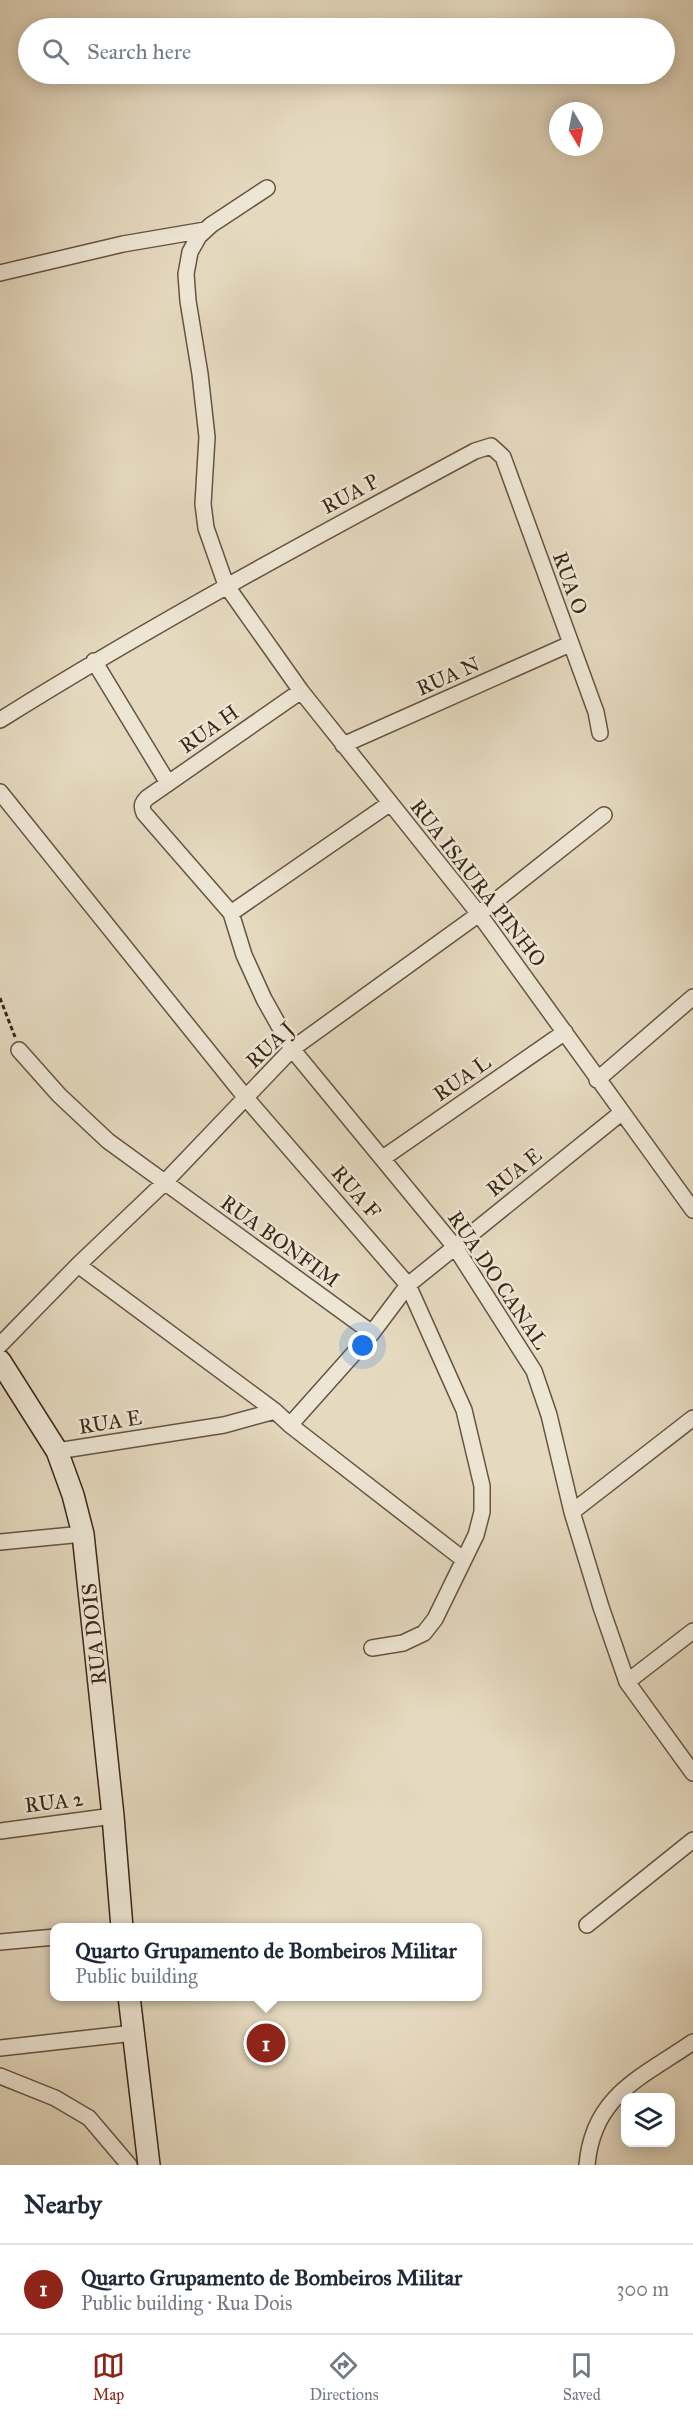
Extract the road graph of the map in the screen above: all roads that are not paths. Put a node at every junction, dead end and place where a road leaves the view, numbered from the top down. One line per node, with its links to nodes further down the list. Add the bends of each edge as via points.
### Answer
1 (267, 188): 2 (street)
2 (205, 230): 3 (street, via 123,244); 5 (street, RUA ISAURA PINHO, via 190,252 186,274 207,437 203,504 206,528)
3 (0, 273)
4 (496, 448): 5 (street, RUA P, via 475,451); 6 (street, RUA O)
5 (226, 585): 7 (street, RUA P); 8 (street, RUA ISAURA PINHO)
6 (570, 645): 10 (street, RUA O, via 596,712); 11 (street, RUA N)
7 (94, 661): 9 (street, RUA P); 12 (street)
8 (301, 691): 11 (street, RUA ISAURA PINHO); 12 (street, RUA H)
9 (0, 720)
10 (600, 734)
11 (344, 745): 14 (street, RUA ISAURA PINHO)
12 (168, 783): 16 (street, RUA H, via 142,804 144,813)
13 (0, 792): 23 (street, RUA F)
14 (389, 804): 16 (street); 17 (street, RUA ISAURA PINHO)
15 (604, 815): 17 (street, RUA J)
16 (231, 913): 20 (street, RUA DO CANAL, via 254,977)
17 (479, 915): 19 (street, RUA ISAURA PINHO); 20 (street, RUA J)
18 (693, 997): 22 (street)
19 (565, 1032): 22 (street, RUA ISAURA PINHO); 25 (street, RUA L)
20 (292, 1049): 23 (street, RUA J); 25 (street, RUA DO CANAL)
21 (19, 1050): 26 (street, RUA BONFIM, via 108,1141)
22 (597, 1080): 24 (street, RUA ISAURA PINHO)
23 (246, 1098): 26 (street, RUA J); 30 (street, RUA F)
24 (621, 1113): 27 (street, RUA ISAURA PINHO); 28 (street, RUA E)
25 (383, 1158): 28 (street, RUA DO CANAL)
26 (164, 1184): 29 (street, RUA J); 31 (street, RUA BONFIM)
27 (693, 1210)
28 (455, 1247): 30 (street, RUA E); 38 (street, RUA DO CANAL, via 534,1371 549,1415)
29 (78, 1265): 32 (street, RUA J); 34 (street)
30 (408, 1285): 31 (street, RUA E); 41 (street, RUA F, via 464,1410 482,1486 482,1512)
31 (372, 1333): 36 (street, RUA E)
32 (0, 1345)
33 (0, 1361): 37 (street, RUA DOIS)
34 (275, 1411): 36 (street); 37 (street, RUA E, via 224,1425)
35 (693, 1418): 38 (street)
36 (290, 1425): 41 (street)
37 (57, 1451): 39 (street, RUA DOIS)
38 (572, 1512): 44 (street, RUA DO CANAL)
39 (83, 1534): 40 (street); 46 (street, RUA DOIS)
40 (0, 1542)
41 (464, 1560): 43 (street, RUA F, via 424,1633 403,1643)
42 (693, 1631): 44 (street)
43 (372, 1648)
44 (627, 1682): 45 (street, RUA DO CANAL)
45 (693, 1773)
46 (113, 1816): 47 (street, RUA 2); 49 (street, RUA DOIS)
47 (0, 1831)
48 (693, 1840): 50 (street)
49 (122, 1923)
50 (587, 1925)
51 (50, 1937): 52 (street)
52 (0, 1942)
53 (130, 2001): 54 (street)
54 (134, 2033): 56 (street); 59 (street)
55 (693, 2042): 60 (street, via 614,2097 597,2121)
56 (0, 2048)
57 (0, 2076): 58 (street, via 55,2098 88,2118)
58 (129, 2165)
59 (149, 2165)
60 (587, 2165)

